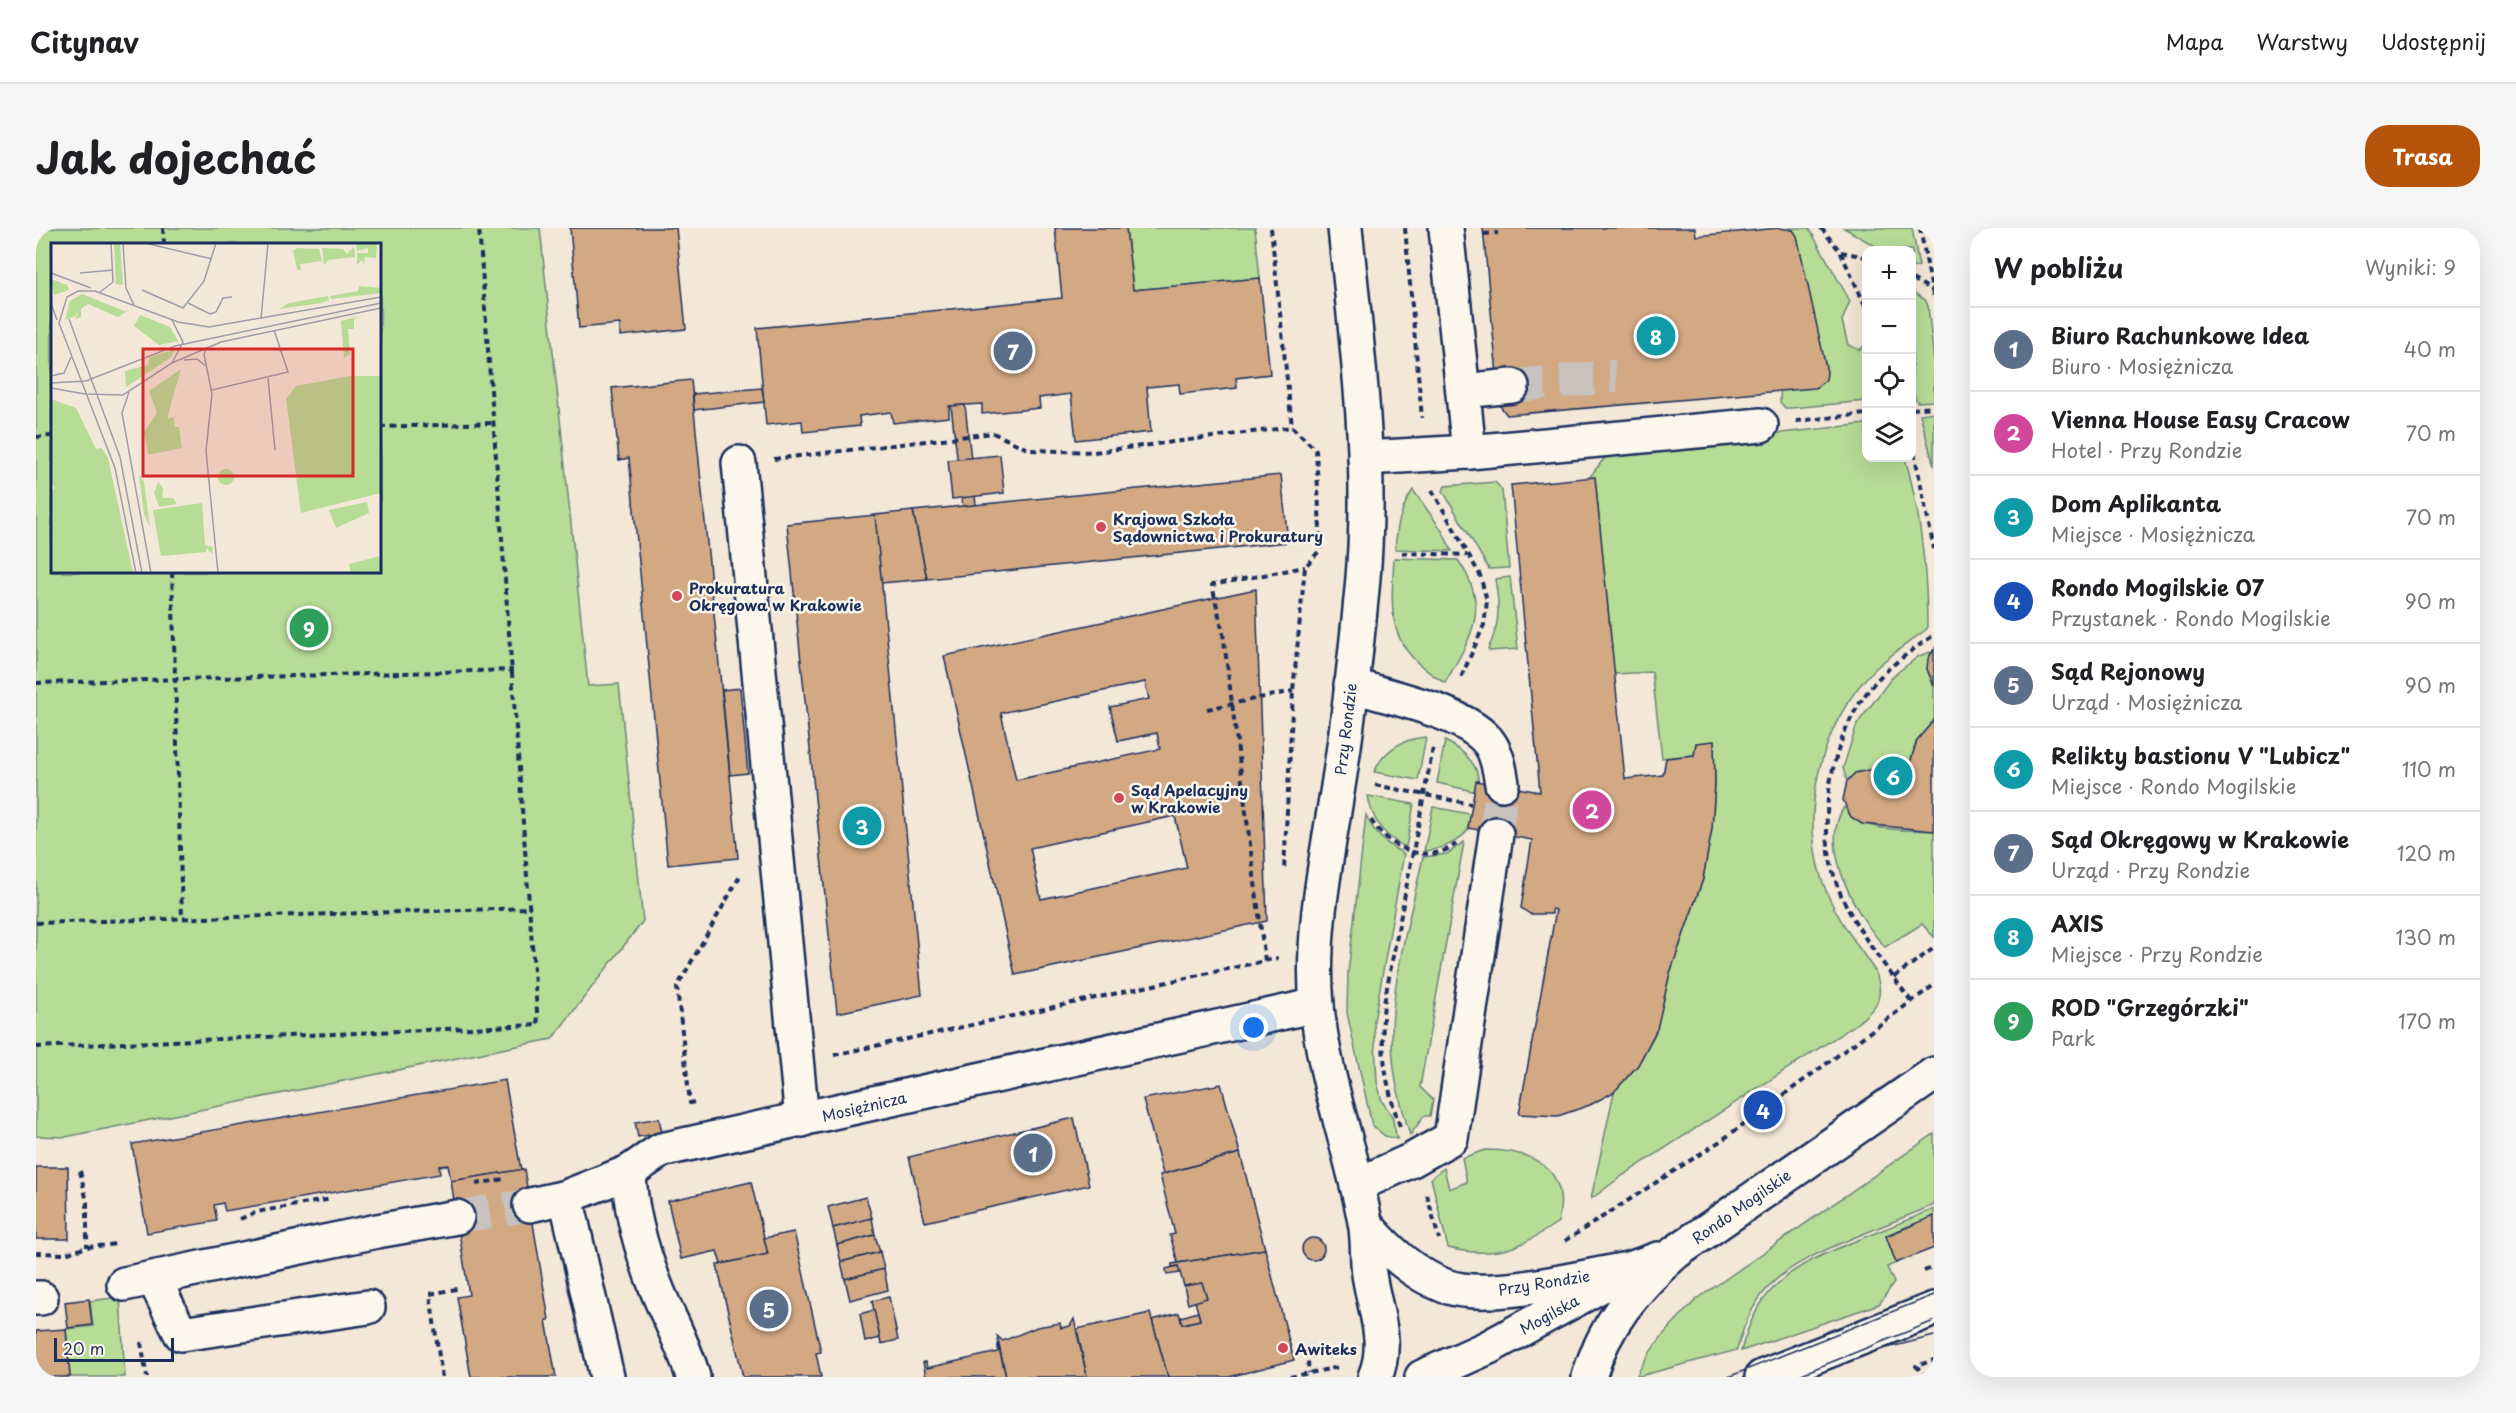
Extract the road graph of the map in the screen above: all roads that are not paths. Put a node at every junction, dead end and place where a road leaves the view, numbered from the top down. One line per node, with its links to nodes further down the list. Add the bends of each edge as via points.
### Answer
1 (1346, 228): 7 (street, Przy Rondzie)
2 (1446, 228): 4 (street)
3 (1512, 386): 4 (street)
4 (1462, 391): 6 (street)
5 (1761, 425): 6 (street)
6 (1469, 452): 7 (street)
7 (1365, 458): 9 (street, Przy Rondzie, via 1365,551)
8 (739, 463): 14 (street)
9 (1351, 685): 10 (street, via 1444,714 1478,732 1496,755); 12 (street, Przy Rondzie, via 1319,927)
10 (1502, 784)
11 (1481, 836): 16 (street, via 1451,1138)
12 (1317, 1005): 14 (street, Mosiężnicza); 16 (street, Przy Rondzie, via 1323,1047)
13 (1934, 1074): 21 (street, Rondo Mogilskie)
14 (802, 1120): 15 (street, Mosiężnicza, via 661,1150)
15 (628, 1172): 17 (street, Mosiężnicza); 26 (street, via 630,1199 658,1292 685,1347)
16 (1357, 1185): 20 (street, Przy Rondzie)
17 (566, 1197): 18 (street, Mosiężnicza); 25 (street)
18 (530, 1205)
19 (457, 1217): 23 (street, via 139,1281 181,1334)
20 (1366, 1225): 22 (street, Przy Rondzie, via 1401,1261 1433,1281 1462,1290 1524,1287); 27 (street, Przy Rondzie, via 1369,1279 1382,1336 1382,1354)
21 (1676, 1252): 22 (street, Mogilska); 29 (street, Rondo Mogilskie, via 1629,1298 1607,1332)
22 (1635, 1267): 28 (street, Mogilska, via 1489,1347)
23 (368, 1307)
24 (1934, 1309): 30 (street)
25 (607, 1377)
26 (693, 1377)
27 (1375, 1377)
28 (1422, 1377)
29 (1589, 1377)
30 (1762, 1377)

